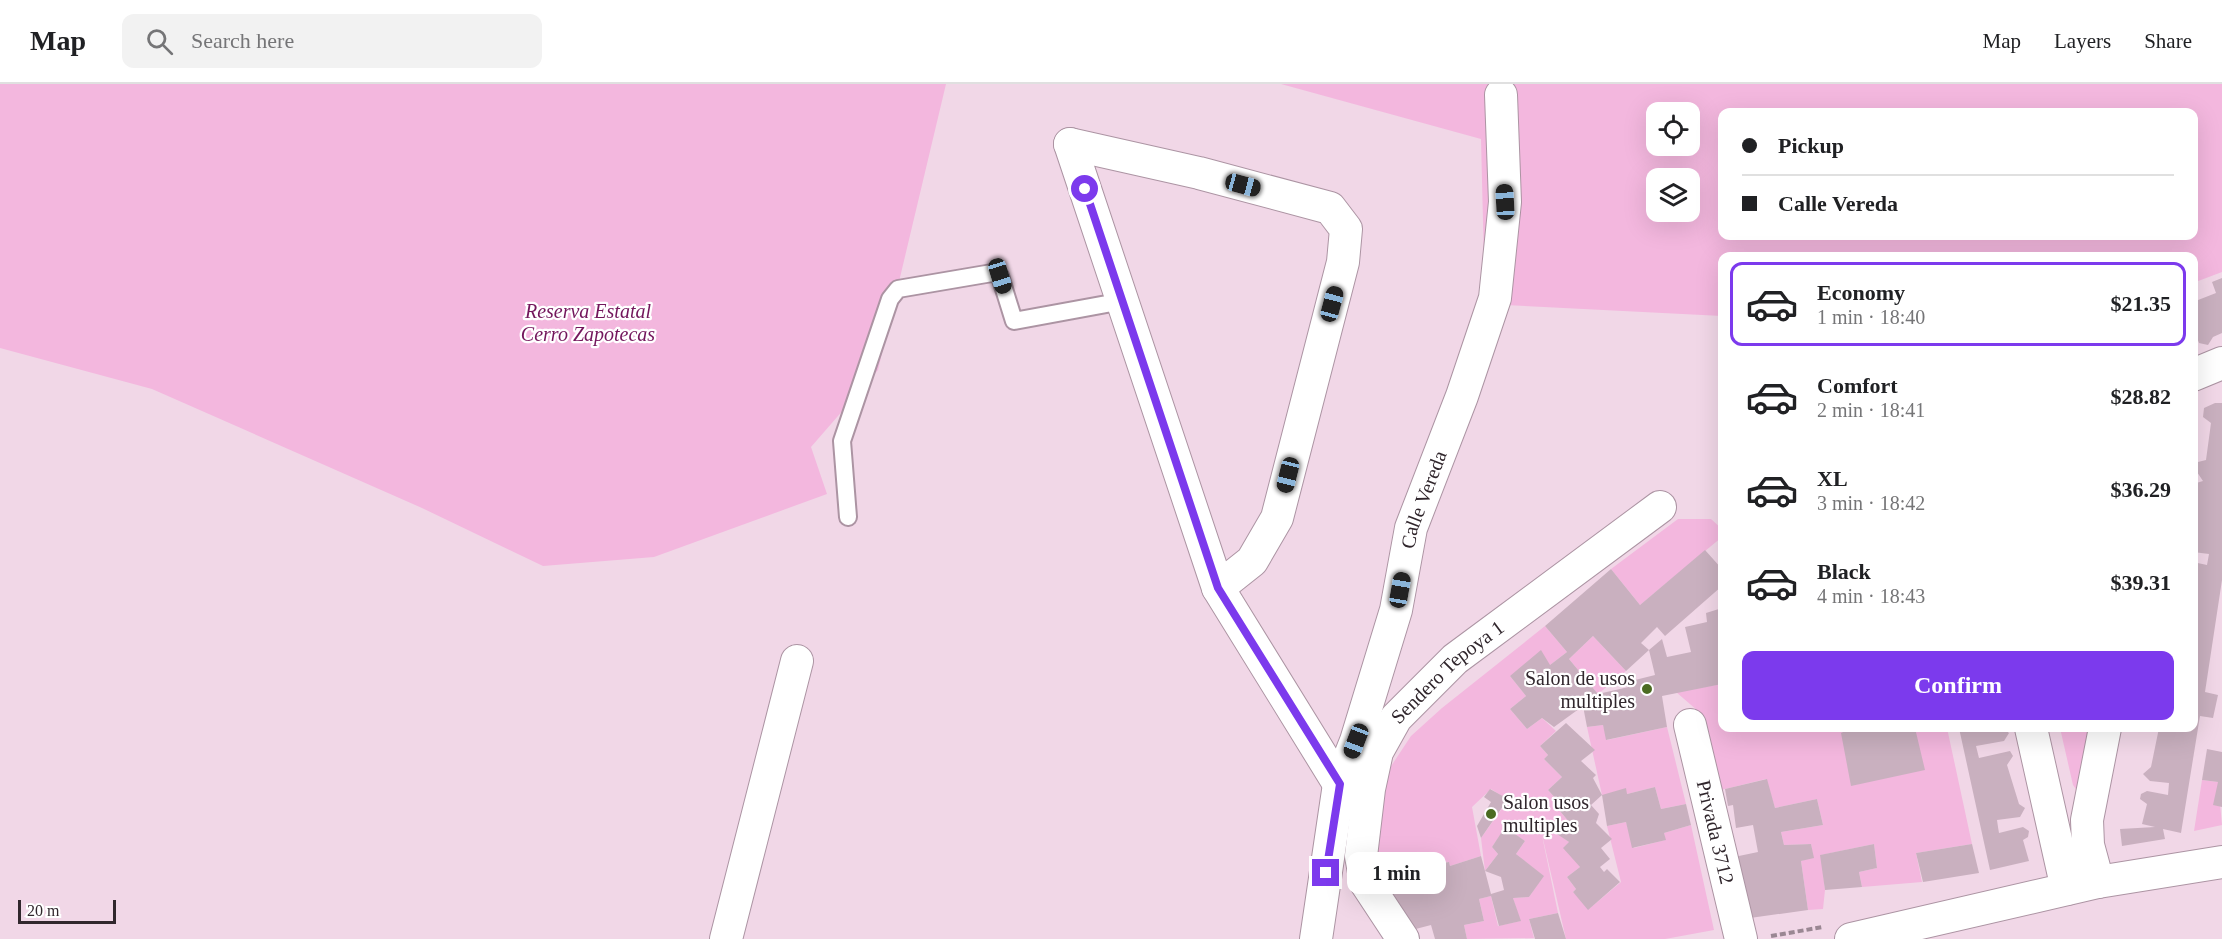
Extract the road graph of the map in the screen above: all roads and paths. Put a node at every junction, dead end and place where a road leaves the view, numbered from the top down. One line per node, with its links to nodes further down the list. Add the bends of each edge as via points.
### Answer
1 (1501, 95): 12 (street, Calle Vereda, via 1505,202 1496,298 1411,528 1396,610)
2 (1123, 301): 6 (lane, via 1014,321 1000,276 992,273 898,289 890,299 842,441); 7 (street); 7 (street, via 1071,144 1330,208 1346,229 1343,262 1277,518 1252,561)
3 (2222, 363): 4 (street)
4 (2198, 373)
5 (1660, 507): 18 (street, Sendero Tepoya 1, via 1455,658 1396,718 1377,752 1362,856 1366,883)
6 (848, 517)
7 (1218, 588): 12 (street)
8 (797, 661): 16 (street)
9 (1690, 725): 19 (street, Privada 3712)
10 (2032, 732): 15 (street)
11 (2104, 732): 14 (street, via 2087,820 2088,845)
12 (1340, 784): 17 (street, Calle Vereda)
13 (2222, 862): 14 (street)
14 (2098, 882): 15 (street)
15 (2067, 889): 20 (street)
16 (726, 939)
17 (1316, 939)
18 (1403, 939)
19 (1741, 939)
20 (1851, 939)

